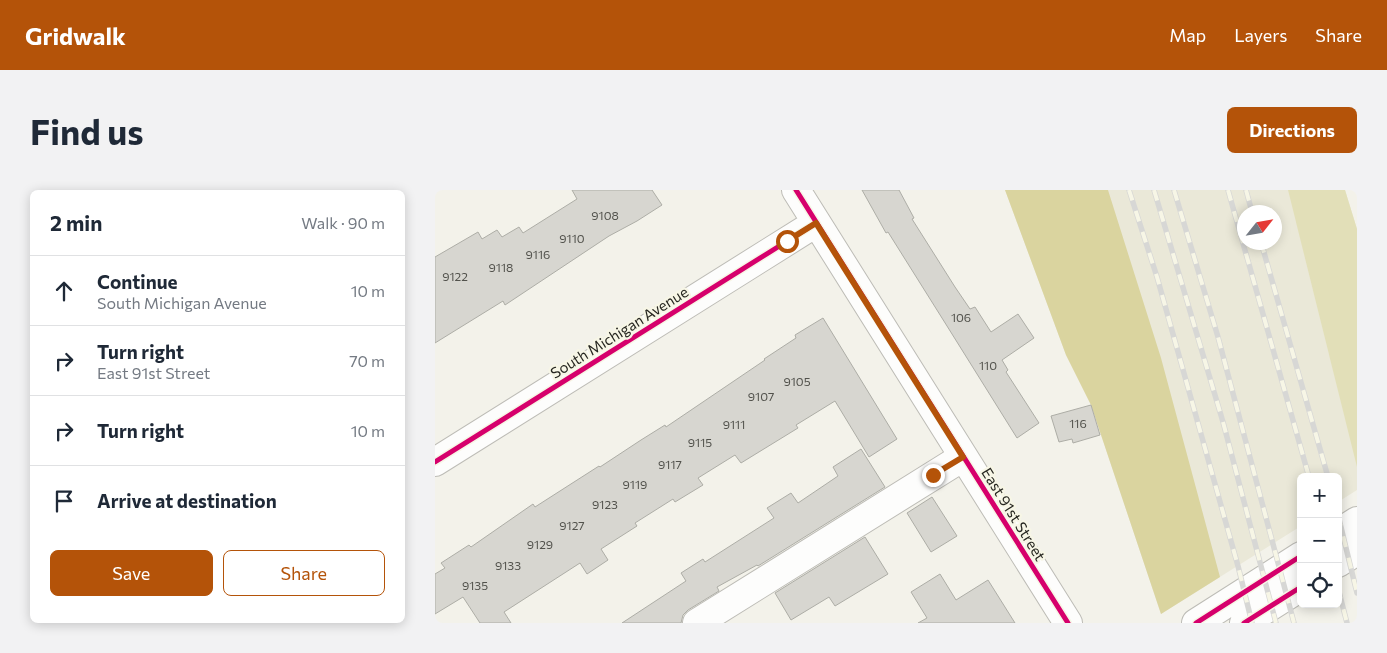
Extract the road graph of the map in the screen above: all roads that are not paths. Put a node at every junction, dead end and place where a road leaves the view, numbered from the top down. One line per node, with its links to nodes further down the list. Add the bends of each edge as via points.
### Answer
1 (796, 190): 2 (street, East 91st Street)
2 (816, 223): 3 (street, East 91st Street); 4 (street, South Michigan Avenue)
3 (963, 457): 11 (street); 12 (street, East 91st Street)
4 (435, 462)
5 (1357, 521): 6 (street)
6 (1342, 530)
7 (1357, 551): 9 (street)
8 (1297, 559): 13 (street)
9 (1342, 560)
10 (1297, 590): 14 (street)
11 (697, 623)
12 (1068, 623)
13 (1196, 623)
14 (1244, 623)

